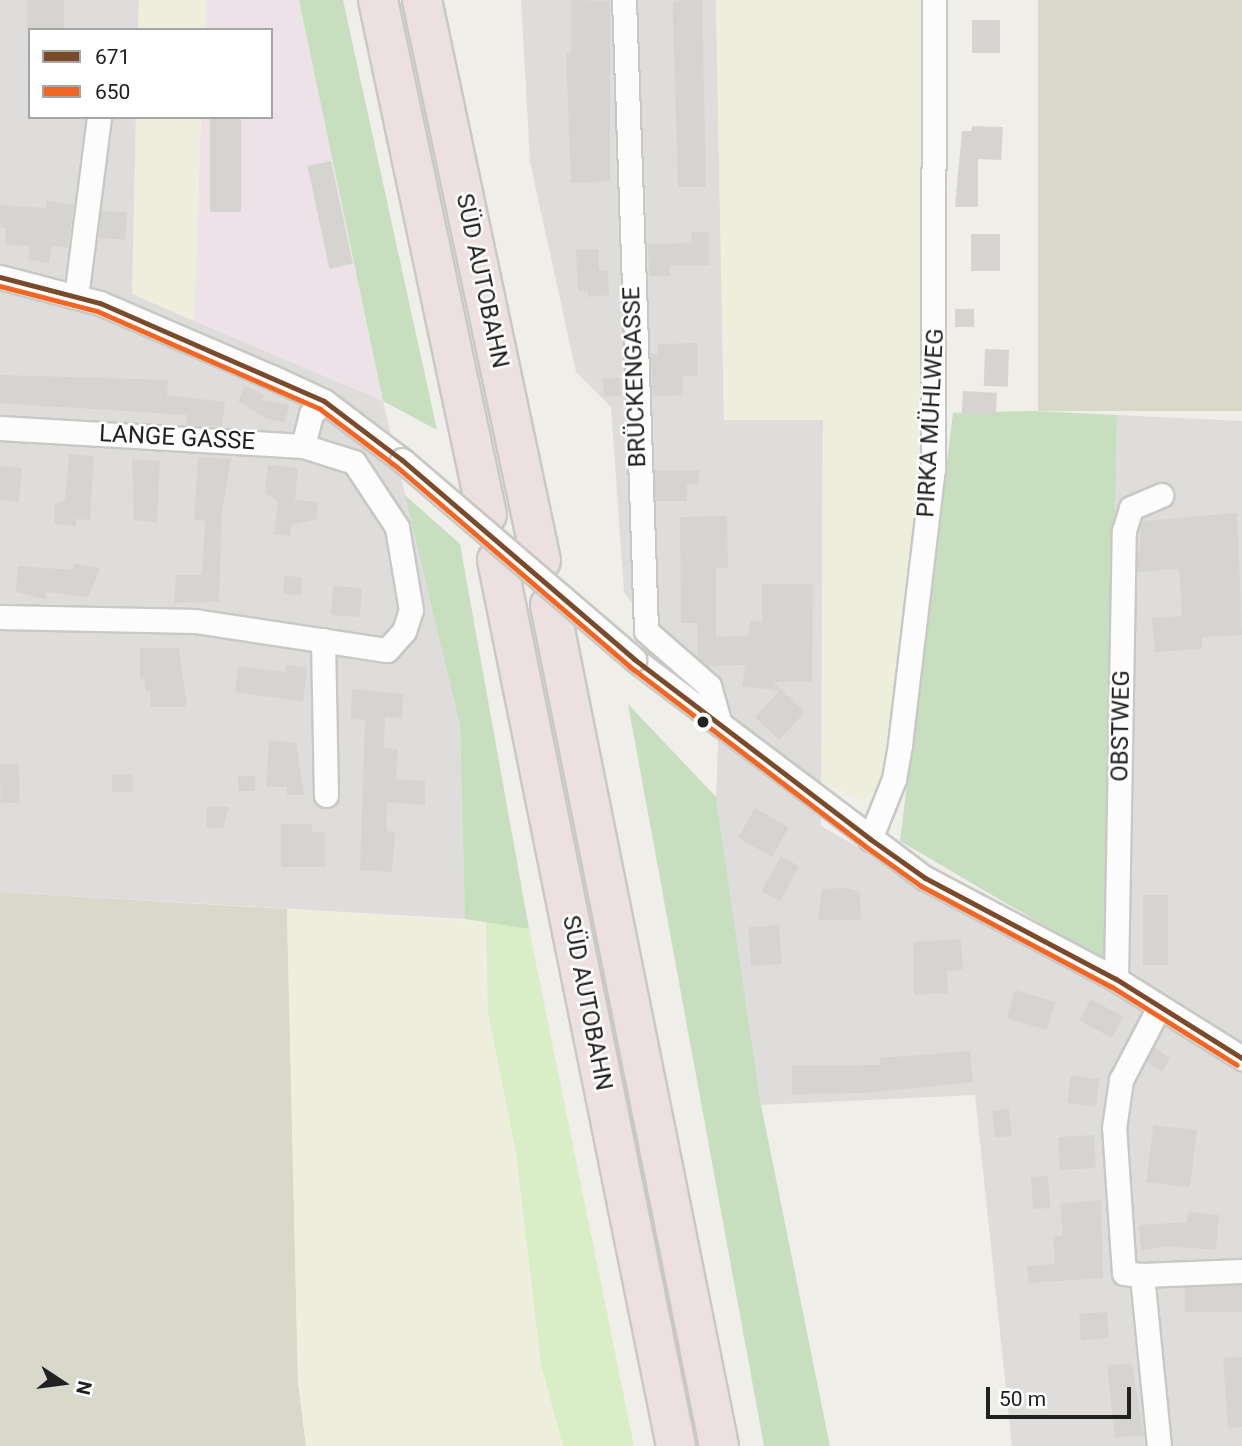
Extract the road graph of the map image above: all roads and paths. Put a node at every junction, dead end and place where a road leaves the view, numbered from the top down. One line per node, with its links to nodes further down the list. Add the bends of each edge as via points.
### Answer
1 (378, 0): 12 (highway, SÜD AUTOBAHN)
2 (422, 0): 14 (highway, SÜD AUTOBAHN)
3 (624, 0): 18 (street, BRÜCKENGASSE, via 646,631 709,686)
4 (934, 0): 20 (street, PIRKA MÜHLWEG, via 933,469 901,744 894,779)
5 (99, 119): 7 (street)
6 (0, 277): 7 (street)
7 (76, 297): 8 (street)
8 (324, 401): 10 (street, via 311,414); 18 (street, bridge, via 402,460 634,659)
9 (0, 428): 10 (street, LANGE GASSE)
10 (303, 446): 17 (street, LANGE GASSE, via 340,454 368,478 397,527 411,610 404,631 387,650)
11 (1161, 495): 21 (street, OBSTWEG, via 1131,508 1124,531)
12 (487, 515)
13 (497, 561): 26 (highway, SÜD AUTOBAHN)
14 (541, 562)
15 (550, 605): 27 (highway, SÜD AUTOBAHN)
16 (0, 617): 17 (street, via 195,621)
17 (323, 640): 19 (street)
18 (720, 724): 20 (street)
19 (326, 795)
20 (870, 839): 21 (street, via 925,878)
21 (1116, 979): 22 (street)
22 (1159, 1007): 23 (street); 25 (street, via 1121,1080 1114,1128 1124,1273)
23 (1242, 1058)
24 (1242, 1272): 25 (street)
25 (1142, 1275): 28 (street)
26 (676, 1446)
27 (719, 1446)
28 (1159, 1446)

